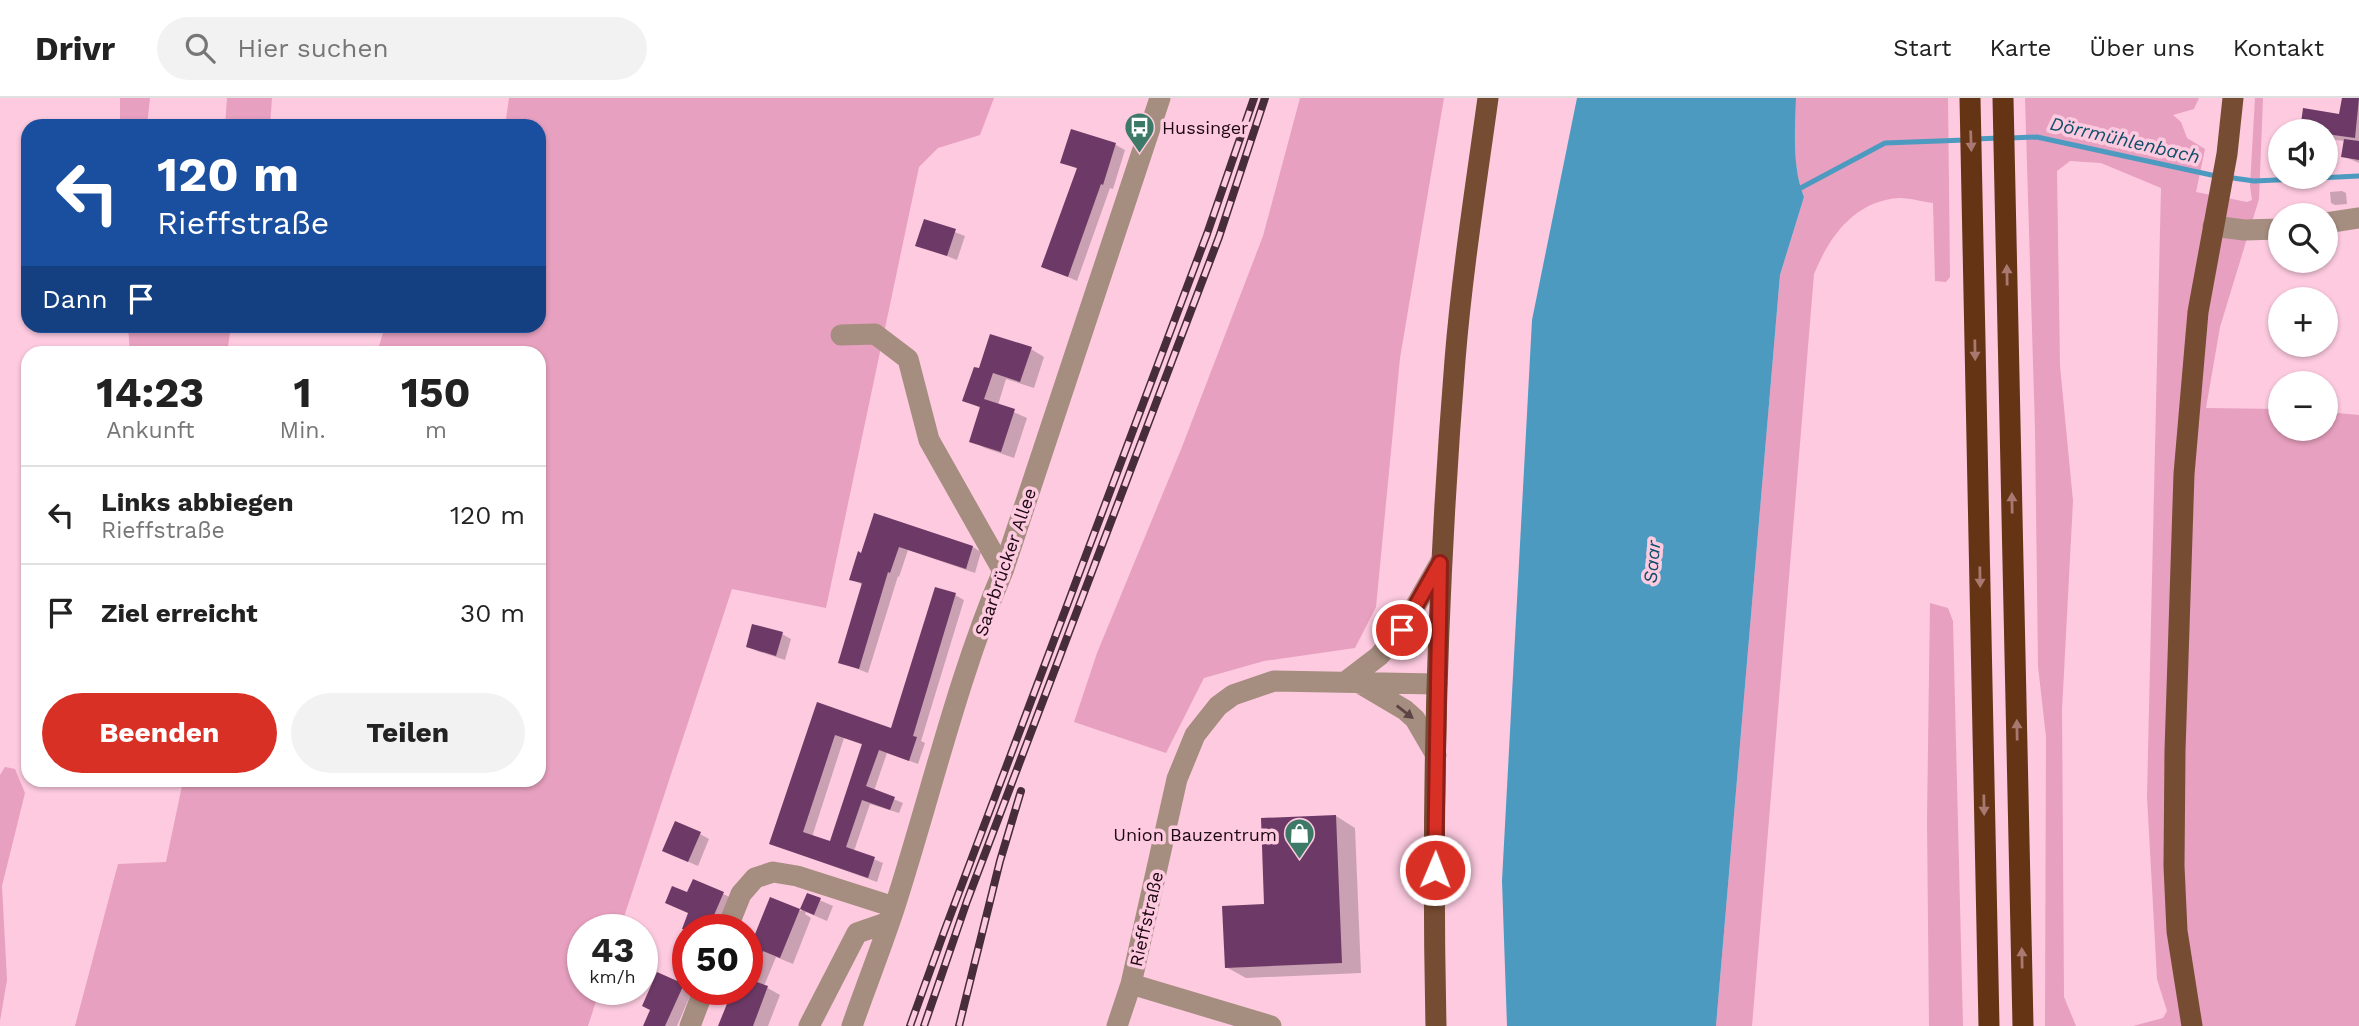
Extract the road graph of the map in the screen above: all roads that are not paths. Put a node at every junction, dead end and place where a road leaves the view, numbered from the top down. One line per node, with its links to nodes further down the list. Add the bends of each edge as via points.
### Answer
1 (1160, 98): 12 (street, Saarbrücker Allee)
2 (1489, 98): 11 (main road, via 1455,357)
3 (1970, 98): 26 (highway, one-way to 26)
4 (2003, 98): 27 (highway, one-way to 4)
5 (2233, 98): 8 (main road)
6 (2359, 218): 7 (street)
7 (2338, 221)
8 (2213, 226): 9 (street); 28 (main road, via 2191,372 2175,751 2177,930)
9 (2268, 229)
10 (841, 335): 12 (street, via 875,334 908,359 929,440)
11 (1440, 563): 13 (street, via 1397,637); 14 (main road)
12 (1003, 571): 17 (street, Saarbrücker Allee, via 944,739)
13 (1352, 682): 14 (street, Rieffstraße); 15 (street, one-way to 15, via 1405,710); 18 (street, Rieffstraße, via 1274,681 1233,695 1195,735 1177,779)
14 (1437, 684): 15 (main road)
15 (1436, 755): 25 (main road)
16 (733, 914): 17 (street, via 741,894 755,878 773,872 797,876)
17 (892, 914): 21 (street, via 857,933); 22 (street, Saarbrücker Allee)
18 (1131, 984): 23 (street, Rieffstraße); 24 (street, Rieffstraße)
19 (699, 1005): 20 (street)
20 (690, 1026)
21 (809, 1026)
22 (852, 1026)
23 (1117, 1026)
24 (1271, 1026)
25 (1436, 1026)
26 (1989, 1026)
27 (2023, 1026)
28 (2192, 1026)

